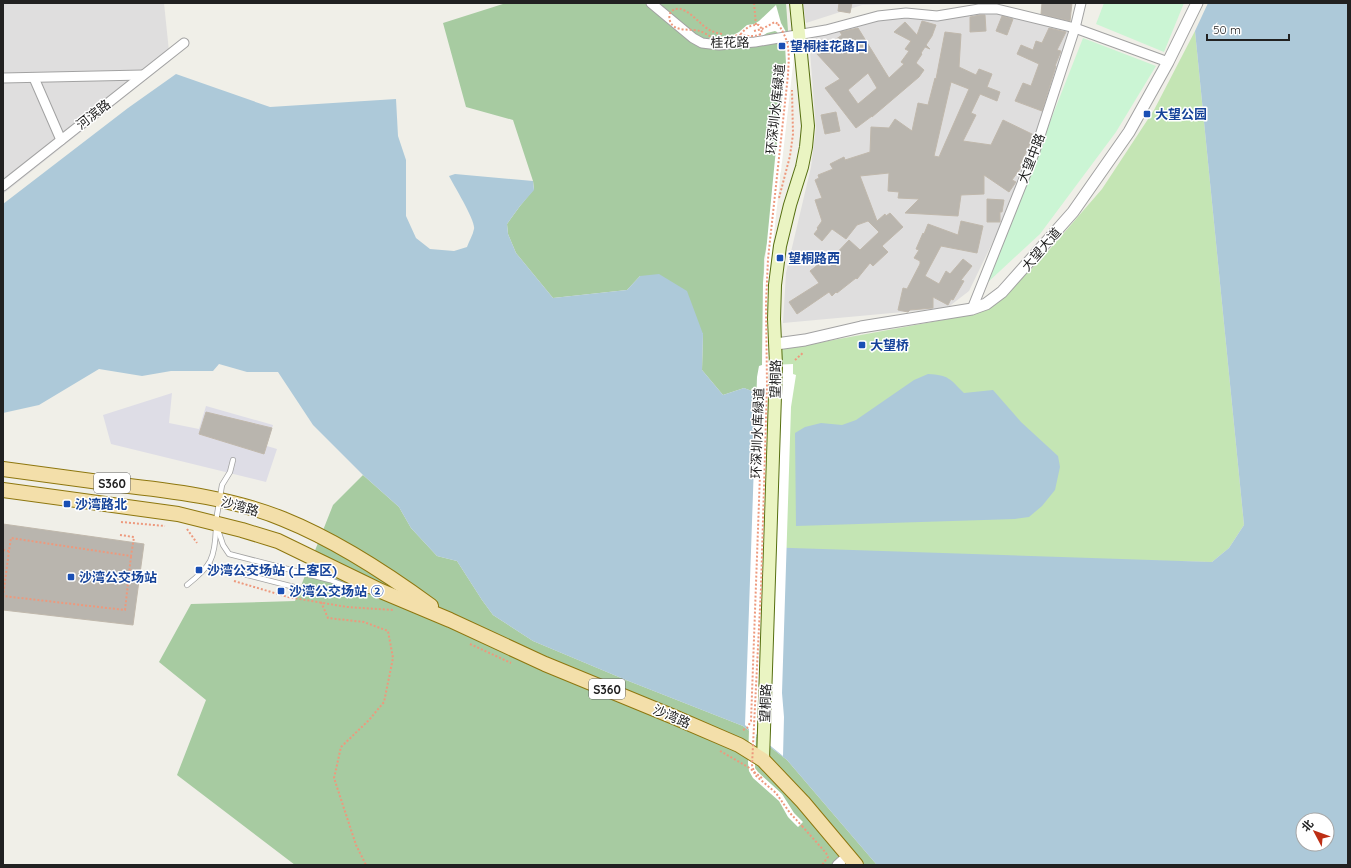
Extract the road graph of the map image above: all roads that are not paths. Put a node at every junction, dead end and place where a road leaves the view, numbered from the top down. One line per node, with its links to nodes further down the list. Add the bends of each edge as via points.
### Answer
1 (651, 3): 6 (street, 桂花路, via 693,38 702,42 728,45)
2 (796, 3): 6 (main road, 望桐路)
3 (1081, 3): 5 (street, 大望中路)
4 (1198, 3): 8 (street, 大望大道)
5 (1075, 28): 6 (street, 桂花路, via 997,9 979,9 937,16 906,13 878,16 826,30); 8 (street, 桂花路); 14 (street, 大望中路, via 1035,151)
6 (799, 34): 15 (main road, 望桐路, via 808,126 802,167 780,246 775,285)
7 (184, 43): 9 (street, 河滨路)
8 (1168, 62): 14 (street, 大望大道, via 1129,132 1073,212 1002,292 986,304)
9 (143, 75): 11 (street); 12 (street, 河滨路)
10 (3, 78): 11 (street)
11 (34, 78): 12 (street)
12 (61, 140): 13 (street, 河滨路)
13 (3, 186)
14 (972, 309): 15 (street, 大望大道)
15 (776, 344): 28 (main road, 望桐路, via 770,365)
16 (233, 460): 19 (lane, via 230,472 222,485)
17 (3, 469): 19 (main road, 沙湾路 / S360)
18 (3, 490): 20 (main road, 沙湾路 / S360, via 178,514)
19 (220, 500): 20 (lane); 21 (main road, 沙湾路 / S360, via 283,519)
20 (216, 523): 22 (lane, via 214,554); 23 (main road, 沙湾路 / S360, via 278,541); 25 (lane, via 223,545 229,554 330,580)
21 (346, 550): 23 (main road); 27 (main road, 沙湾路 / S360, via 396,581)
22 (208, 565): 24 (lane); 25 (lane, via 306,590)
23 (336, 569): 26 (main road, 沙湾路 / S360)
24 (187, 585)
25 (357, 590): 26 (lane)
26 (381, 591): 27 (main road, 沙湾路 / S360)
27 (450, 620): 28 (main road, 沙湾路 / S360, via 545,664 739,746)
28 (763, 760): 29 (main road, 沙湾路 / S360)
29 (852, 860): 30 (street)
30 (837, 865)

